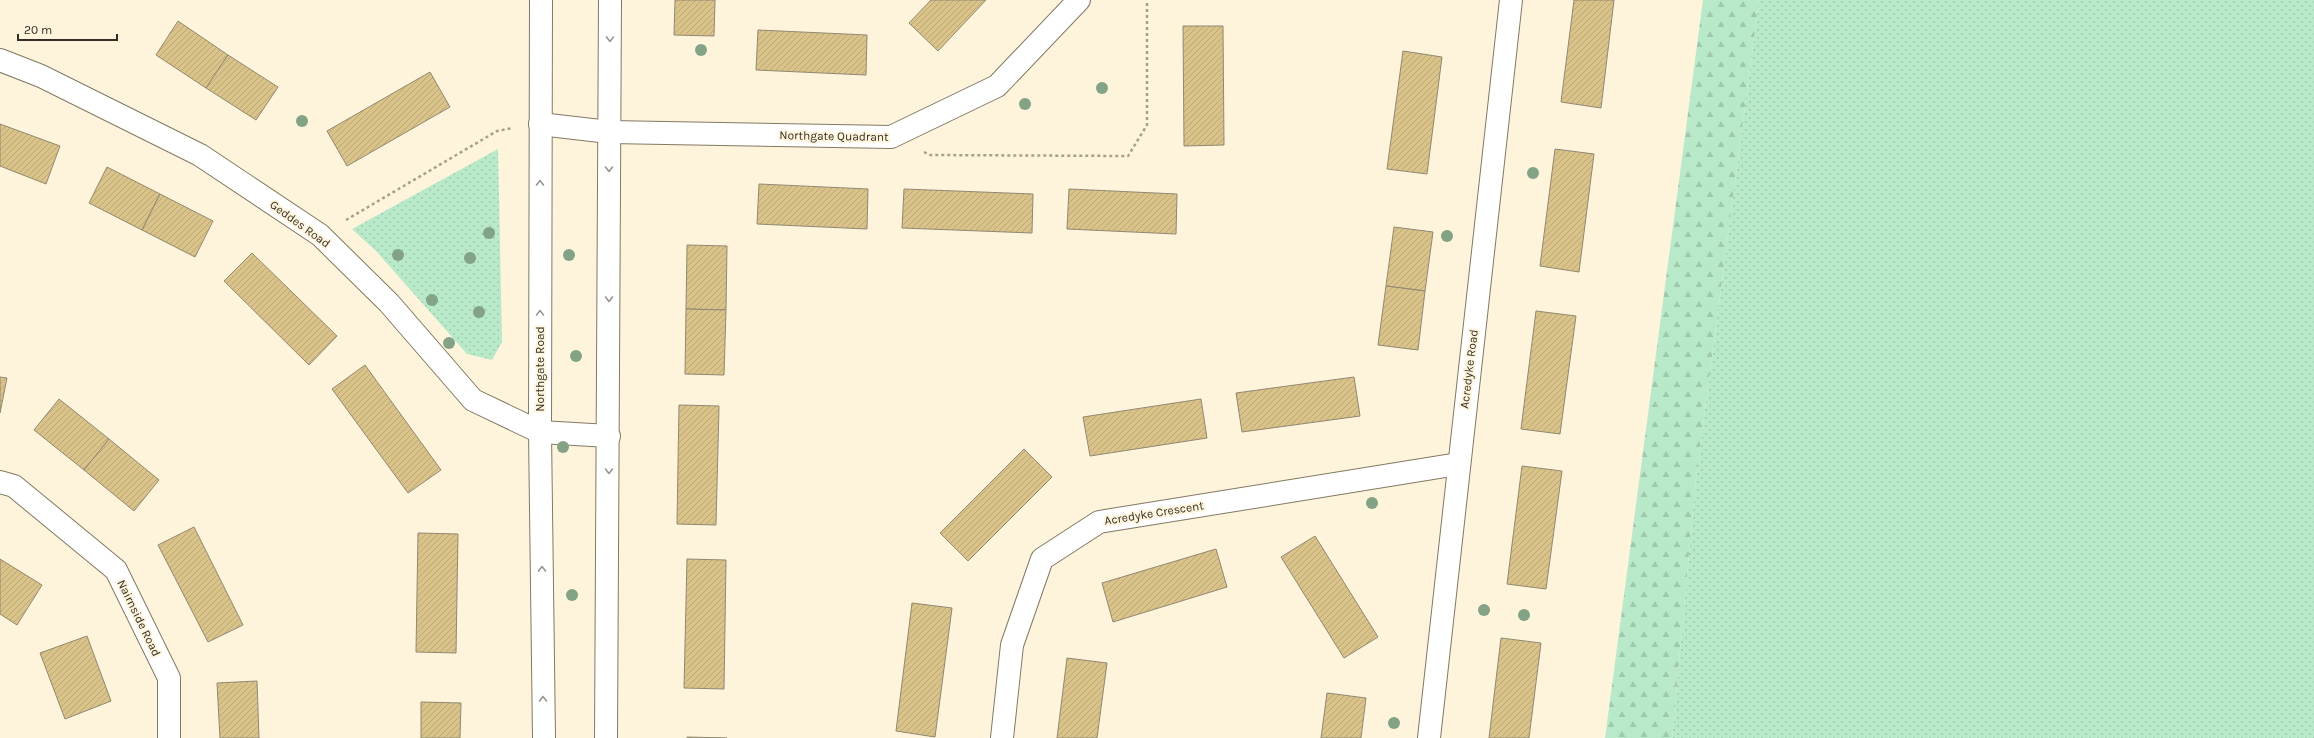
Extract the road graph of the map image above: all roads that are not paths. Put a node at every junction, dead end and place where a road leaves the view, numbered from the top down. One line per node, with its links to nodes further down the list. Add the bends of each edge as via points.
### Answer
1 (541, 0): 6 (street, Northgate Road)
2 (610, 0): 7 (street, one-way to 7)
3 (1079, 0): 7 (street, Northgate Quadrant, via 997,86 891,138)
4 (1512, 0): 10 (street, Acredyke Road)
5 (0, 60): 8 (street, Geddes Road, via 41,76 200,155 320,235 390,303 473,400)
6 (540, 124): 7 (street, Northgate Quadrant); 8 (street, Northgate Road, one-way to 6)
7 (609, 132): 9 (street, one-way to 9)
8 (540, 432): 9 (street, Geddes Road); 13 (street, Northgate Road, one-way to 8)
9 (609, 436): 14 (street, one-way to 14)
10 (1458, 464): 15 (street, Acredyke Crescent, via 1099,522 1042,559 1012,645); 16 (street, Acredyke Road)
11 (0, 482): 12 (street, Nairnside Road, via 14,486 116,570 169,678)
12 (169, 738)
13 (544, 738)
14 (606, 738)
15 (1002, 738)
16 (1428, 738)

